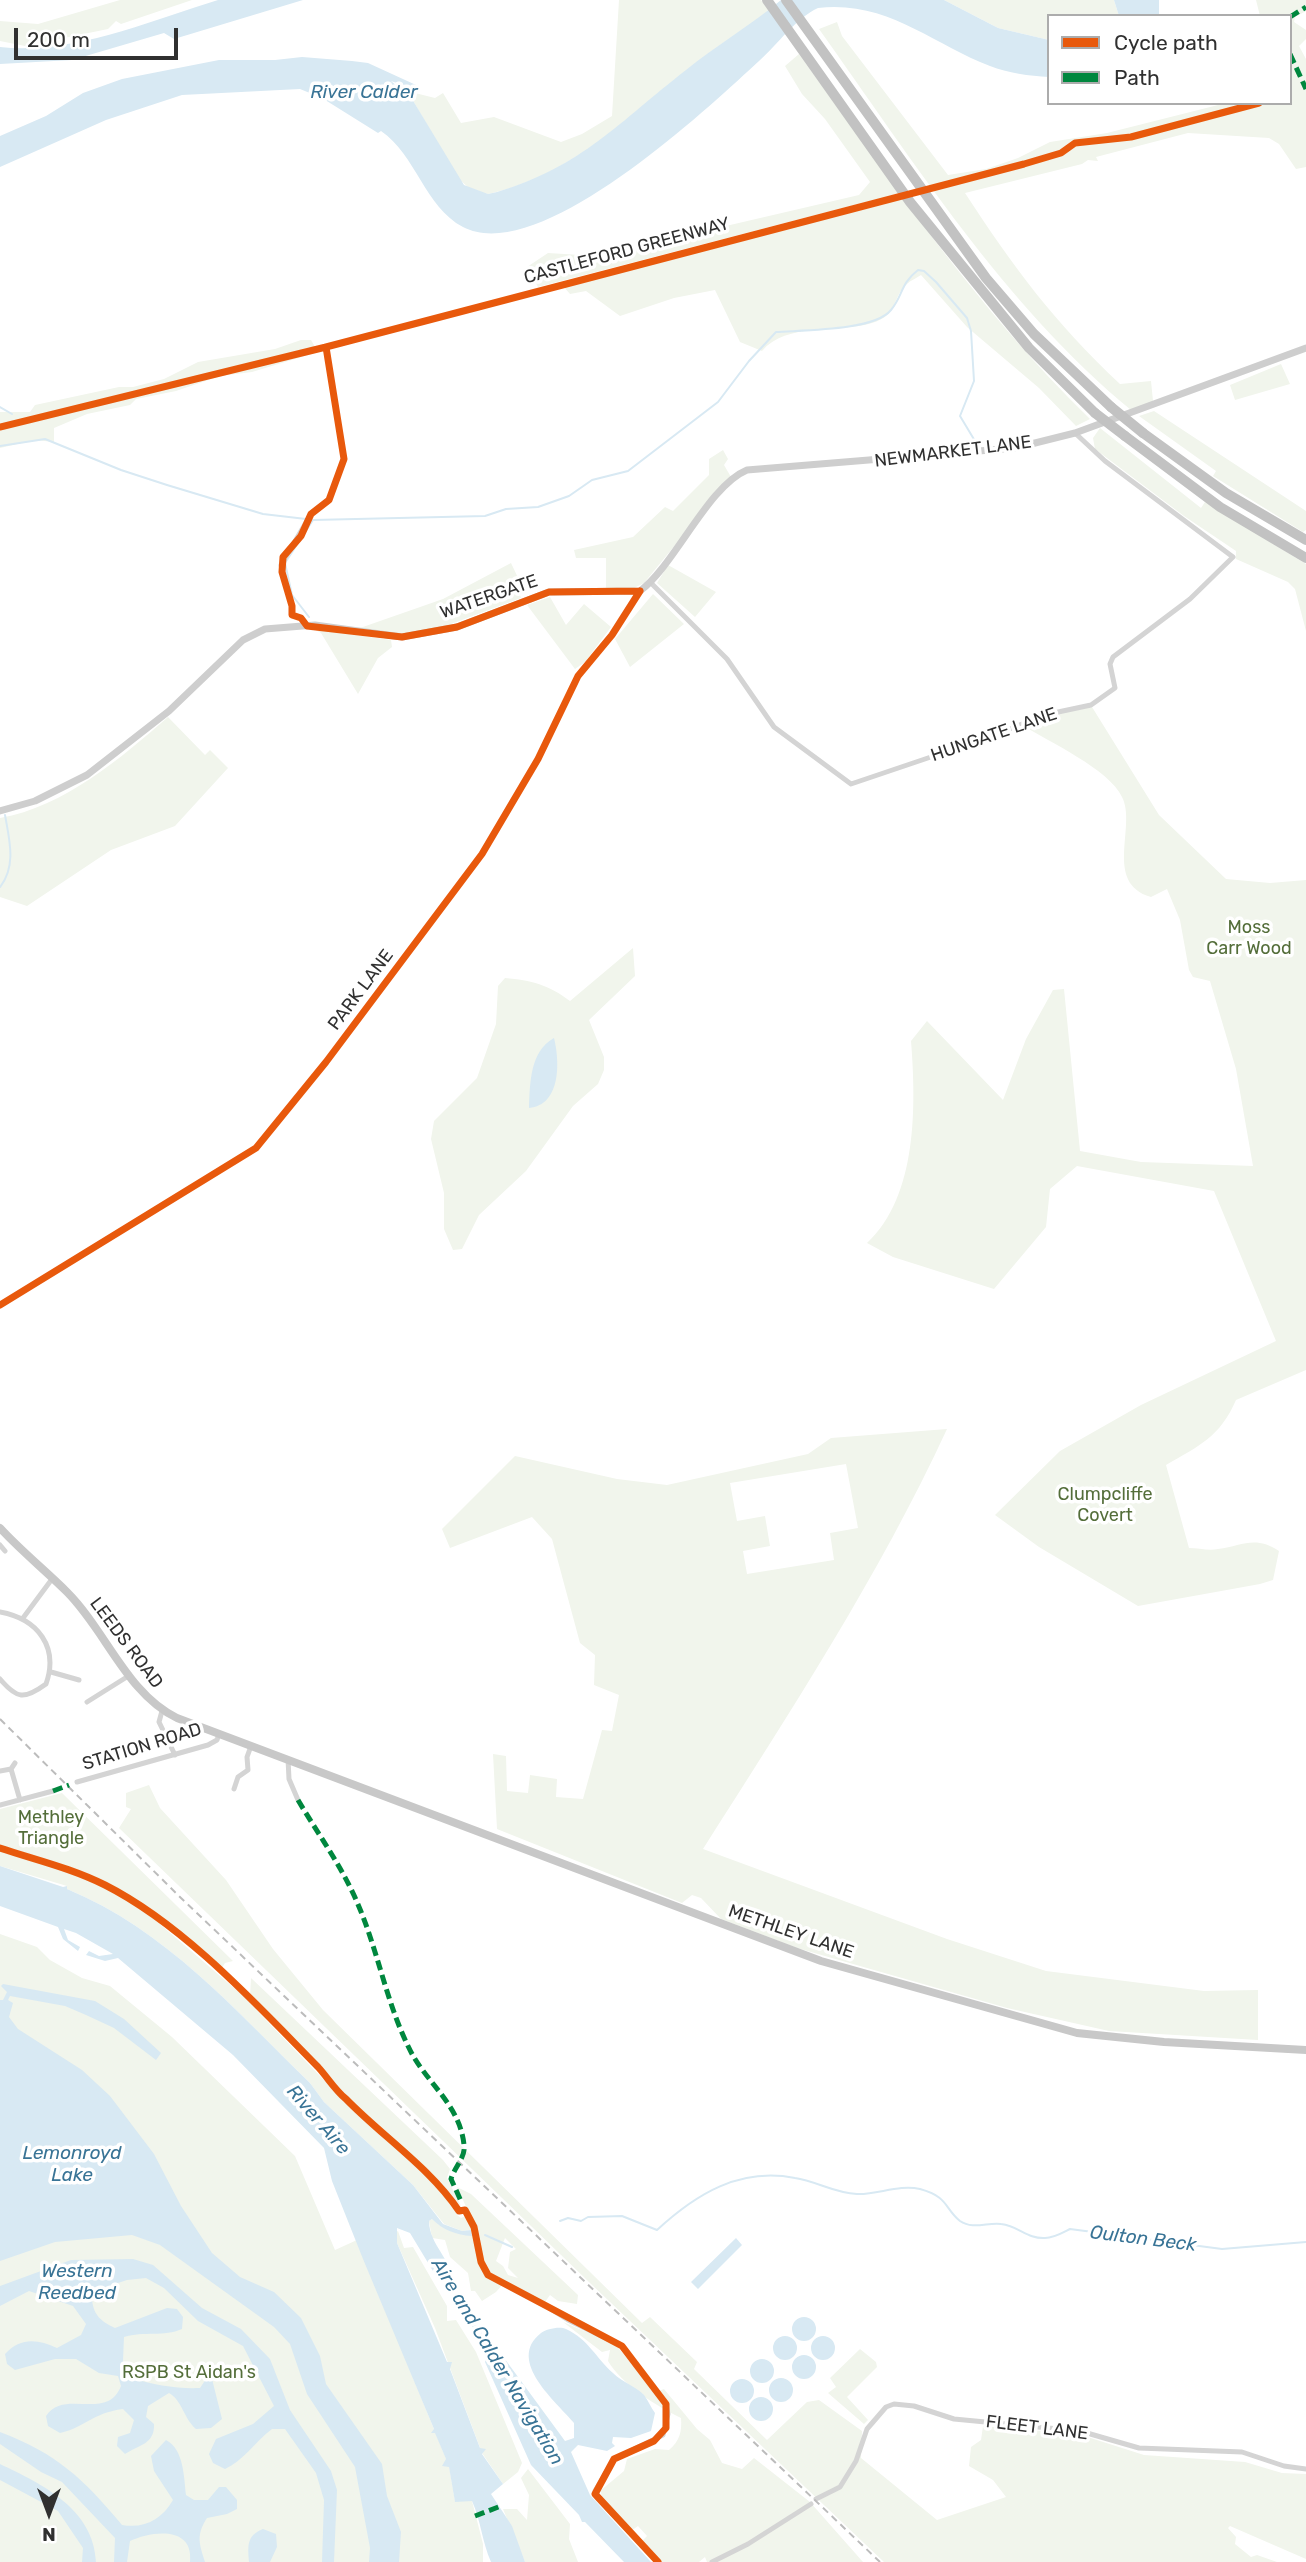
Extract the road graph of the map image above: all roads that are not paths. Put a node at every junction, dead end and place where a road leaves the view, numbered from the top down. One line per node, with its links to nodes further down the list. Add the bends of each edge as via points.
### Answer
1 (767, 0): 7 (highway, bridge, via 910,202 1001,316 1095,413 1220,508)
2 (786, 0): 6 (highway, bridge, via 986,278 1043,343 1143,433 1226,493)
3 (326, 347): 10 (street, via 344,459 329,499 311,514 301,536 283,557)
4 (1306, 348): 5 (main road, NEWMARKET LANE)
5 (1075, 433): 8 (main road, NEWMARKET LANE, via 1015,448 747,470 734,478 686,533); 8 (street, HUNGATE LANE, via 1105,461 1233,557 1190,598 1113,657 1115,688 1091,705 1044,715 851,784 774,727 727,659)
6 (1306, 540)
7 (1306, 558)
8 (651, 583): 9 (main road, NEWMARKET LANE)
9 (640, 592): 11 (main road, WATERGATE, via 549,592 457,627 402,637); 14 (street, PARK LANE, via 578,676 538,759 482,854 256,1148)
10 (292, 615): 11 (street); 12 (street)
11 (307, 625): 12 (main road, WATERGATE)
12 (284, 626): 13 (main road, WATERGATE, via 243,640 161,718 87,775 35,801)
13 (0, 811)
14 (0, 1304)
15 (0, 1528): 18 (main road, LEEDS ROAD)
16 (0, 1545): 17 (street)
17 (5, 1551)
18 (51, 1579): 20 (street); 22 (main road, LEEDS ROAD, via 96,1625)
19 (0, 1612): 20 (street)
20 (23, 1618): 21 (street, via 52,1653)
21 (51, 1672): 23 (street, via 46,1684 23,1696 13,1694); 24 (street)
22 (130, 1675): 25 (street); 26 (main road, LEEDS ROAD)
23 (0, 1678)
24 (79, 1680)
25 (87, 1702)
26 (162, 1711): 27 (main road, LEEDS ROAD); 29 (street, via 159,1722)
27 (219, 1734): 28 (main road, LEEDS ROAD); 29 (street, STATION ROAD, via 208,1745)
28 (251, 1746): 30 (main road, LEEDS ROAD); 35 (street, via 248,1770 238,1777)
29 (175, 1755): 34 (street, STATION ROAD)
30 (288, 1759): 37 (street, via 289,1779); 40 (main road, METHLEY LANE, via 749,1936 966,2004 1077,2033 1121,2039)
31 (16, 1763): 32 (street)
32 (11, 1769): 33 (street); 38 (street)
33 (0, 1771)
34 (78, 1782)
35 (234, 1789)
36 (53, 1791): 38 (street)
37 (298, 1800)
38 (20, 1801): 39 (street)
39 (0, 1805)
40 (1306, 2050)
41 (543, 2304): 43 (street, via 622,2346 666,2404 663,2435 614,2459 595,2494)
42 (1306, 2469): 44 (street, FLEET LANE, via 1242,2452 1139,2448 1080,2431 954,2419 894,2404 867,2429 856,2461 840,2487)
43 (658, 2562)
44 (712, 2562)

